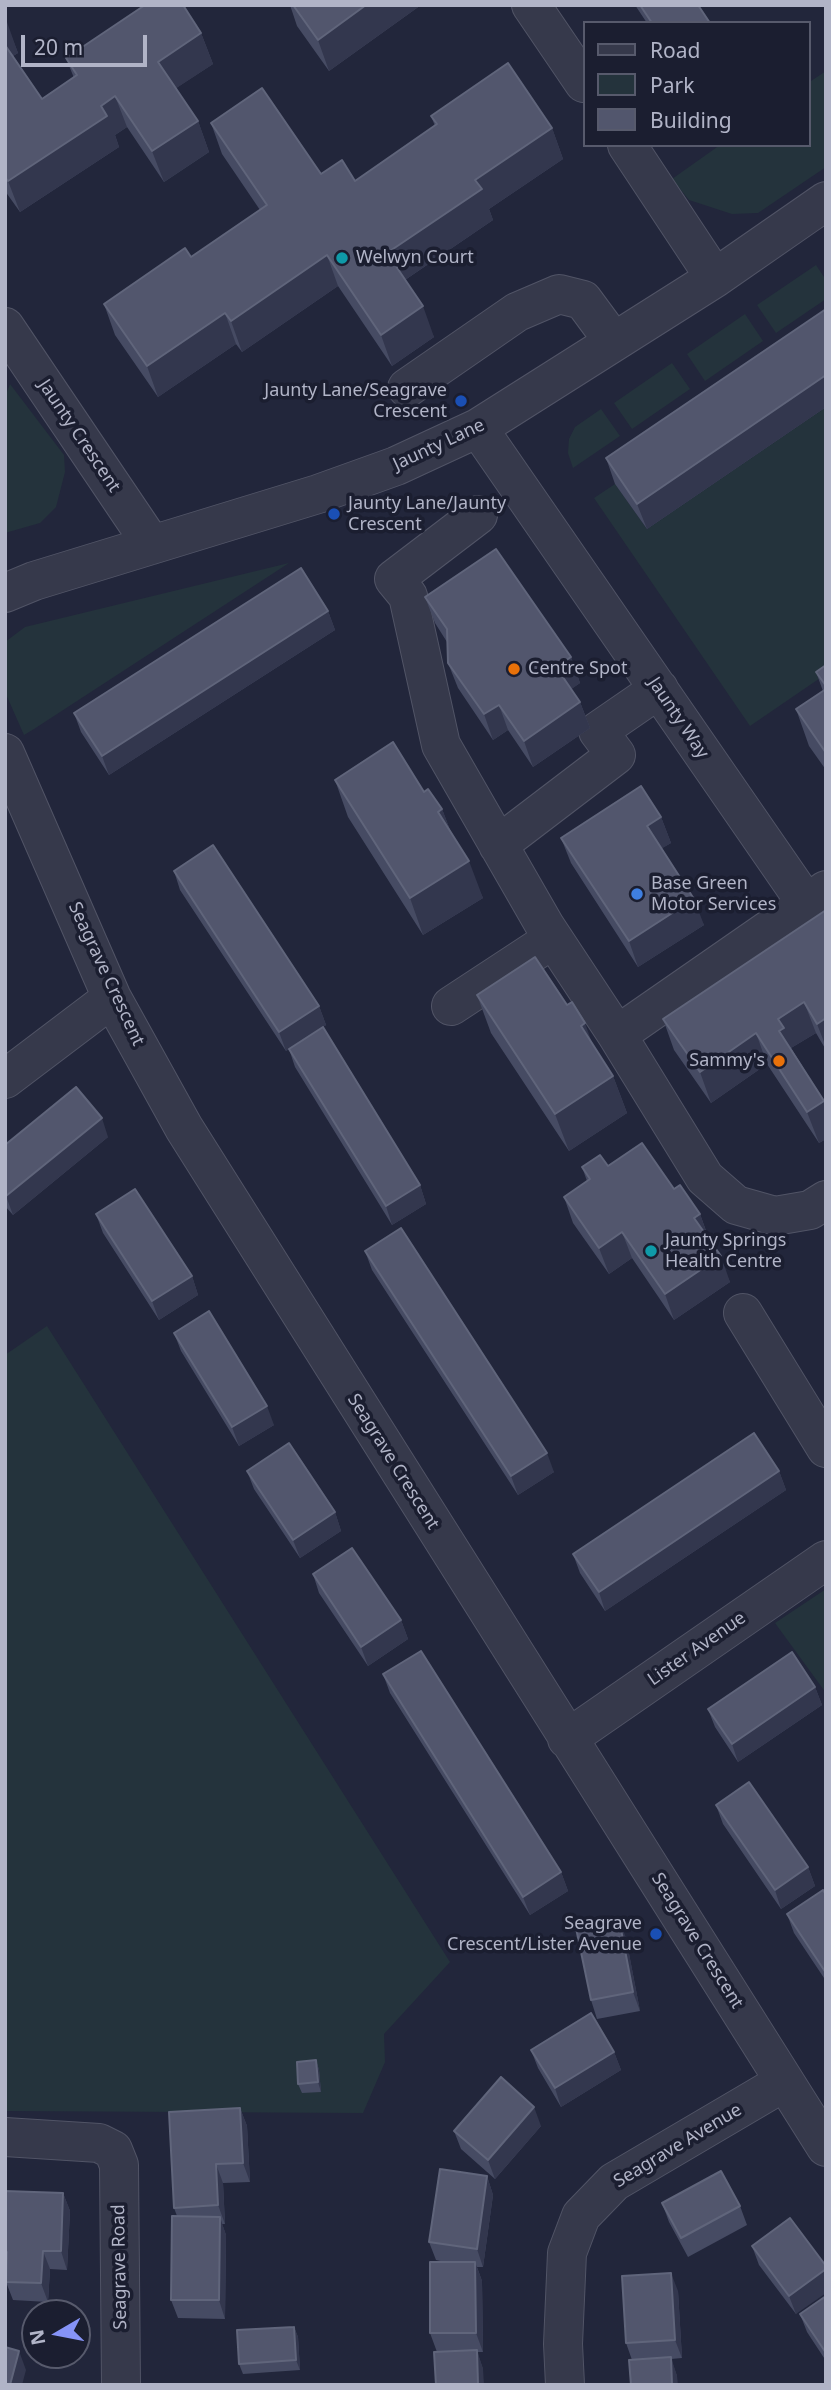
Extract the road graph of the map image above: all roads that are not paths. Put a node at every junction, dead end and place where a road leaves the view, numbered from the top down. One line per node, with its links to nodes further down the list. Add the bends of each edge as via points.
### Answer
1 (531, 5): 2 (street)
2 (582, 80)
3 (628, 147): 5 (street)
4 (826, 201): 5 (street, Jaunty Lane)
5 (715, 278): 7 (street, Jaunty Lane)
6 (5, 327): 11 (street, Jaunty Crescent)
7 (614, 342): 8 (street, via 583,300 559,294 517,312); 9 (street, Jaunty Lane)
8 (407, 388)
9 (478, 428): 11 (street, Jaunty Lane, via 344,485); 13 (street, Jaunty Way)
10 (478, 515): 15 (street, via 394,579 408,596 441,745)
11 (152, 545): 12 (street, Jaunty Lane)
12 (5, 593)
13 (659, 689): 15 (street, via 598,731 616,755); 16 (street, Jaunty Way)
14 (5, 753): 18 (street, Seagrave Crescent)
15 (498, 845): 17 (street)
16 (816, 897): 20 (street, Jaunty Way)
17 (549, 933): 19 (street); 20 (street)
18 (112, 998): 21 (street); 26 (street, Seagrave Crescent, via 184,1128)
19 (451, 1006)
20 (617, 1035): 22 (street, via 705,1178 736,1205 775,1216 810,1210)
21 (5, 1079)
22 (826, 1199)
23 (743, 1313): 24 (street)
24 (826, 1448)
25 (826, 1560): 26 (street, Lister Avenue)
26 (567, 1739): 27 (street, Seagrave Crescent)
27 (784, 2082): 29 (street, Seagrave Crescent); 31 (street, Seagrave Avenue, via 614,2182 581,2216 567,2253)
28 (5, 2137): 30 (street, Seagrave Road, via 99,2143 113,2150 119,2165)
29 (826, 2147)
30 (121, 2385)
31 (565, 2385)

